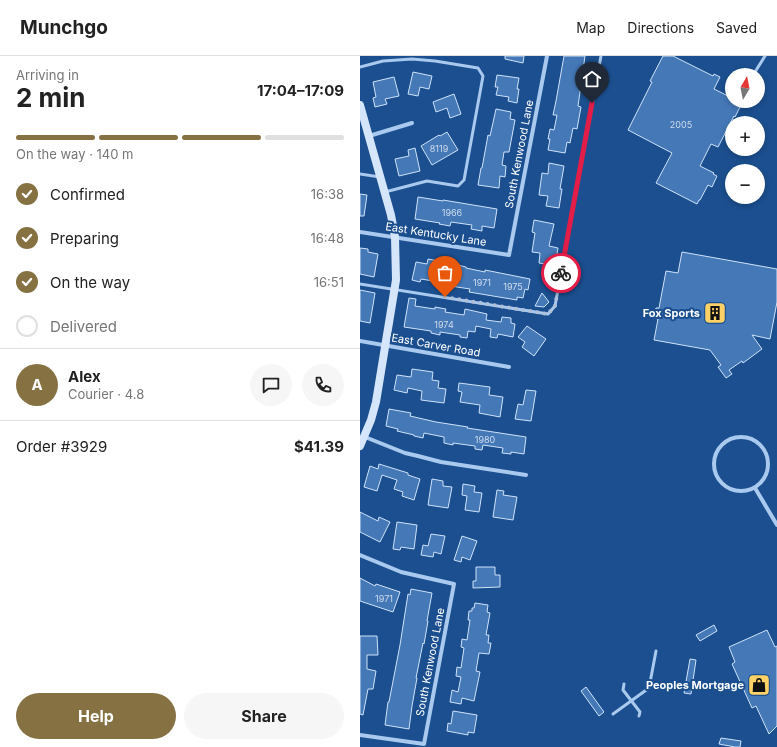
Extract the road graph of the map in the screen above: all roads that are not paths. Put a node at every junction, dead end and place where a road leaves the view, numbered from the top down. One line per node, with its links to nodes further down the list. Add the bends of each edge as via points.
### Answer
1 (547, 56): 14 (street, South Kenwood Lane)
2 (601, 56): 16 (lane, via 555,306 552,310 548,314)
3 (765, 56): 5 (lane)
4 (360, 67): 11 (lane, via 383,61 435,60 478,68 482,76 464,180 458,186 427,181)
5 (758, 68)
6 (360, 105): 8 (street)
7 (412, 123): 8 (street)
8 (369, 136): 10 (street)
9 (360, 174): 10 (lane)
10 (381, 177): 11 (street)
11 (385, 192): 13 (street)
12 (360, 232): 13 (street, East Kentucky Lane)
13 (395, 237): 14 (street, East Kentucky Lane); 16 (street)
14 (509, 255)
15 (360, 284): 16 (lane)
16 (394, 289): 18 (street)
17 (360, 341): 18 (street, East Carver Road)
18 (385, 345): 19 (street, East Carver Road); 20 (street, via 376,402)
19 (509, 367)
20 (365, 437): 21 (street); 22 (street, via 405,453 441,462)
21 (360, 446)
22 (526, 474)
23 (756, 488): 23 (street, via 767,474 769,464 763,447 748,437 739,436 722,444 714,459 714,468 722,484 738,491); 24 (street)
24 (777, 525)
25 (360, 555): 31 (street, South Kenwood Lane, via 401,572 454,584 424,744)
26 (656, 651): 28 (lane, via 649,688)
27 (624, 684): 28 (lane, via 623,690)
28 (631, 701): 29 (lane); 30 (lane, via 640,712)
29 (613, 714)
30 (639, 716)
31 (360, 735)

